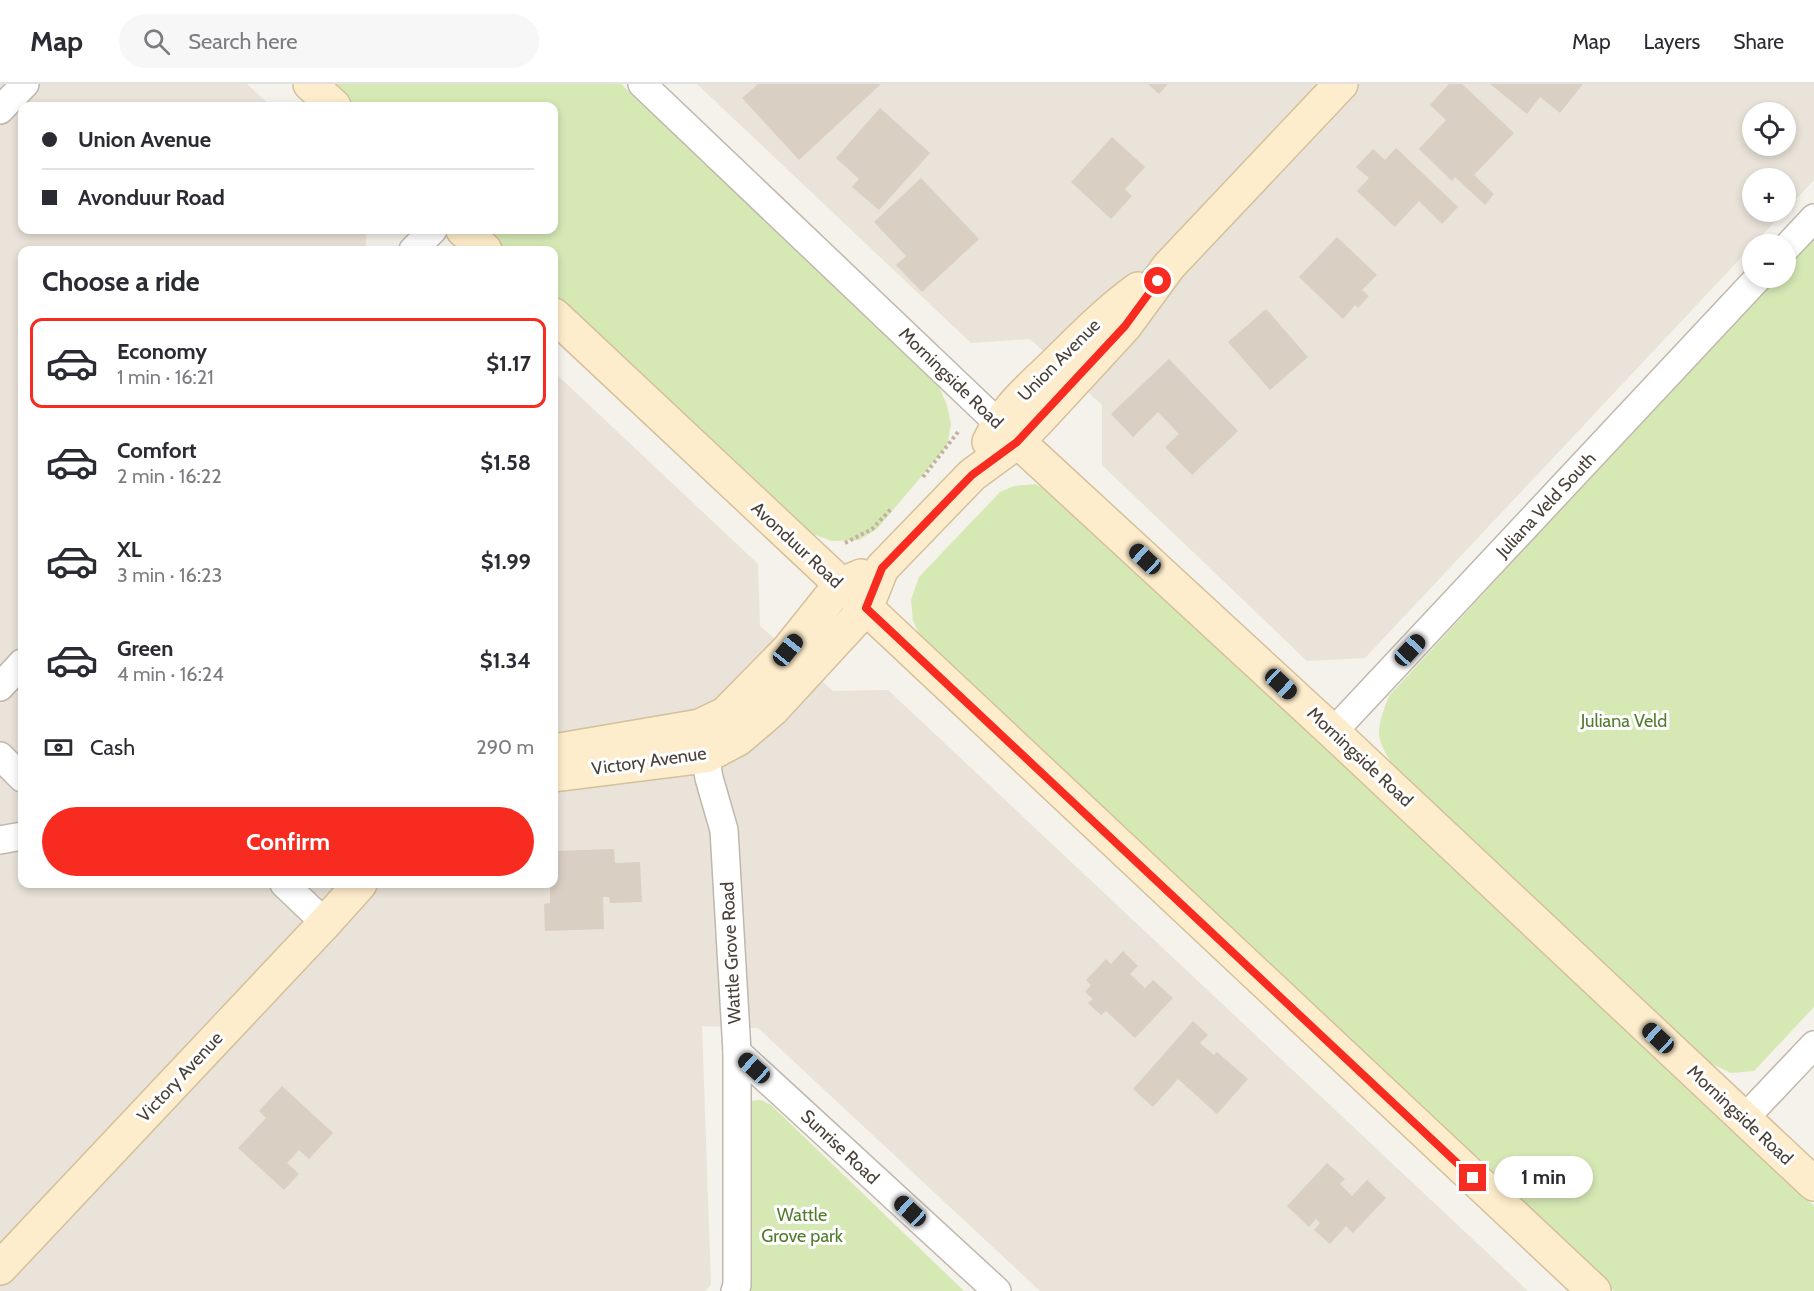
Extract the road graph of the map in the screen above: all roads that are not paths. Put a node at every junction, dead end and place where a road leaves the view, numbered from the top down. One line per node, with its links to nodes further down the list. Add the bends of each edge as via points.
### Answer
1 (25, 84): 6 (street)
2 (310, 84): 5 (street)
3 (642, 84): 15 (street, Morningside Road)
4 (1341, 84): 15 (street, Union Avenue, via 1169,266 1125,326)
5 (330, 102)
6 (0, 110)
7 (1814, 218): 10 (street)
8 (429, 234): 11 (street)
9 (467, 234): 12 (street)
10 (1796, 237)
11 (417, 246)
12 (481, 246)
13 (1749, 288): 21 (street, Juliana Veld South)
14 (558, 319): 17 (street, Avonduur Road)
15 (1008, 432): 16 (street, Union Avenue); 21 (street, Morningside Road)
16 (882, 568): 17 (street, Union Avenue); 18 (street, Union Avenue)
17 (840, 585): 18 (street, Avonduur Road); 22 (street, Victory Avenue, via 788,650)
18 (866, 608): 22 (street, Victory Avenue, via 772,710 738,740); 39 (street, Avonduur Road)
19 (18, 667): 20 (street)
20 (0, 687)
21 (1333, 732): 34 (street, Morningside Road)
22 (703, 741): 23 (street, Victory Avenue); 26 (street, Victory Avenue); 33 (street, Wattle Grove Road, via 724,830)
23 (558, 751)
24 (0, 756): 25 (street)
25 (18, 773)
26 (558, 774)
27 (18, 837): 28 (street)
28 (0, 840)
29 (288, 888): 31 (street)
30 (357, 888): 31 (street, Victory Avenue)
31 (325, 923): 36 (street, Victory Avenue)
32 (1814, 1045): 34 (street)
33 (737, 1052): 37 (street, Wattle Grove Road); 38 (street, Sunrise Road)
34 (1744, 1119): 35 (street, Morningside Road)
35 (1814, 1184)
36 (0, 1268)
37 (735, 1291)
38 (997, 1291)
39 (1594, 1291)

